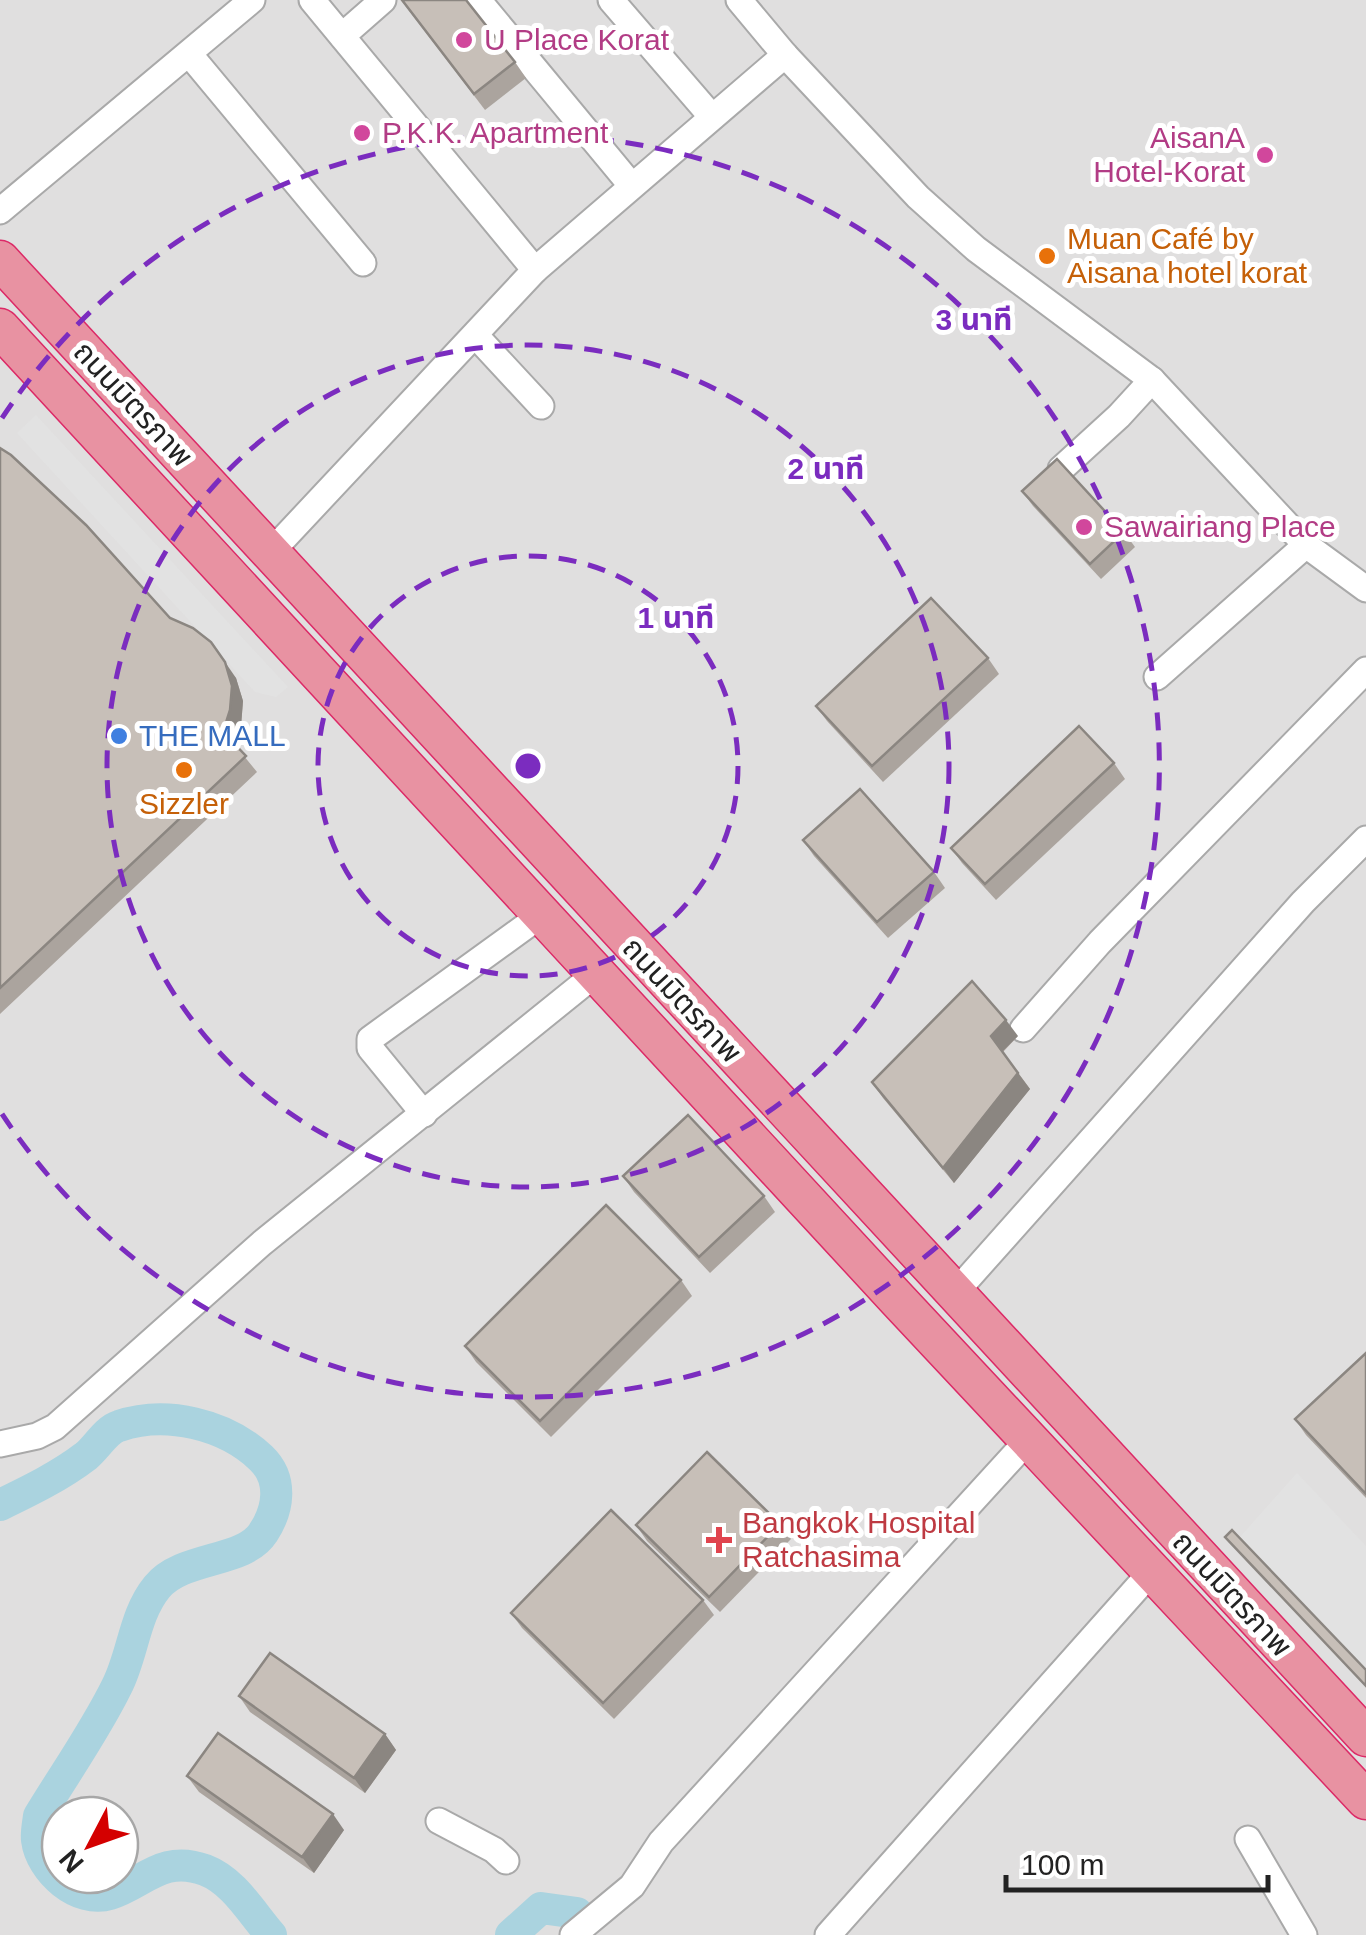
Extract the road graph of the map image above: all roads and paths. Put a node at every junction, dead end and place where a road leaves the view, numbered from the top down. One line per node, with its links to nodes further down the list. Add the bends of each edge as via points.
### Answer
1 (252, 0): 8 (street)
2 (312, 0): 7 (street)
3 (383, 0): 7 (street)
4 (478, 0): 11 (street)
5 (611, 0): 10 (street)
6 (740, 0): 9 (street)
7 (342, 36): 15 (street)
8 (190, 55): 12 (street); 14 (street)
9 (785, 55): 10 (street); 18 (street, via 976,249)
10 (712, 117): 11 (street)
11 (631, 185): 15 (street)
12 (0, 211)
13 (0, 260): 22 (highway, ถนนมิตรภาพ)
14 (363, 263)
15 (535, 270): 17 (street)
16 (0, 328): 27 (highway, ถนนมิตรภาพ)
17 (476, 336): 19 (street); 22 (street)
18 (1152, 380): 20 (street); 21 (street)
19 (541, 406)
20 (1061, 469)
21 (1306, 545): 23 (street); 25 (street)
22 (270, 553): 31 (highway, ถนนมิตรภาพ)
23 (1366, 588)
24 (1366, 670): 29 (street)
25 (1157, 677)
26 (1366, 839): 31 (street)
27 (544, 914): 28 (highway, ถนนมิตรภาพ); 30 (street, via 370,1039 370,1048)
28 (598, 972): 30 (street); 32 (highway, ถนนมิตรภาพ)
29 (1022, 1029)
30 (424, 1114): 34 (street, via 262,1243 55,1426)
31 (954, 1294): 32 (highway); 36 (highway, ถนนมิตรภาพ)
32 (920, 1324): 33 (highway, ถนนมิตรภาพ)
33 (1028, 1439): 35 (highway, ถนนมิตรภาพ); 41 (street, via 662,1842 632,1886)
34 (0, 1444)
35 (1153, 1570): 37 (highway, ถนนมิตรภาพ); 42 (street)
36 (1366, 1737)
37 (1366, 1800)
38 (439, 1821): 40 (street)
39 (1248, 1839): 43 (street)
40 (506, 1860)
41 (572, 1935)
42 (828, 1935)
43 (1304, 1935)

